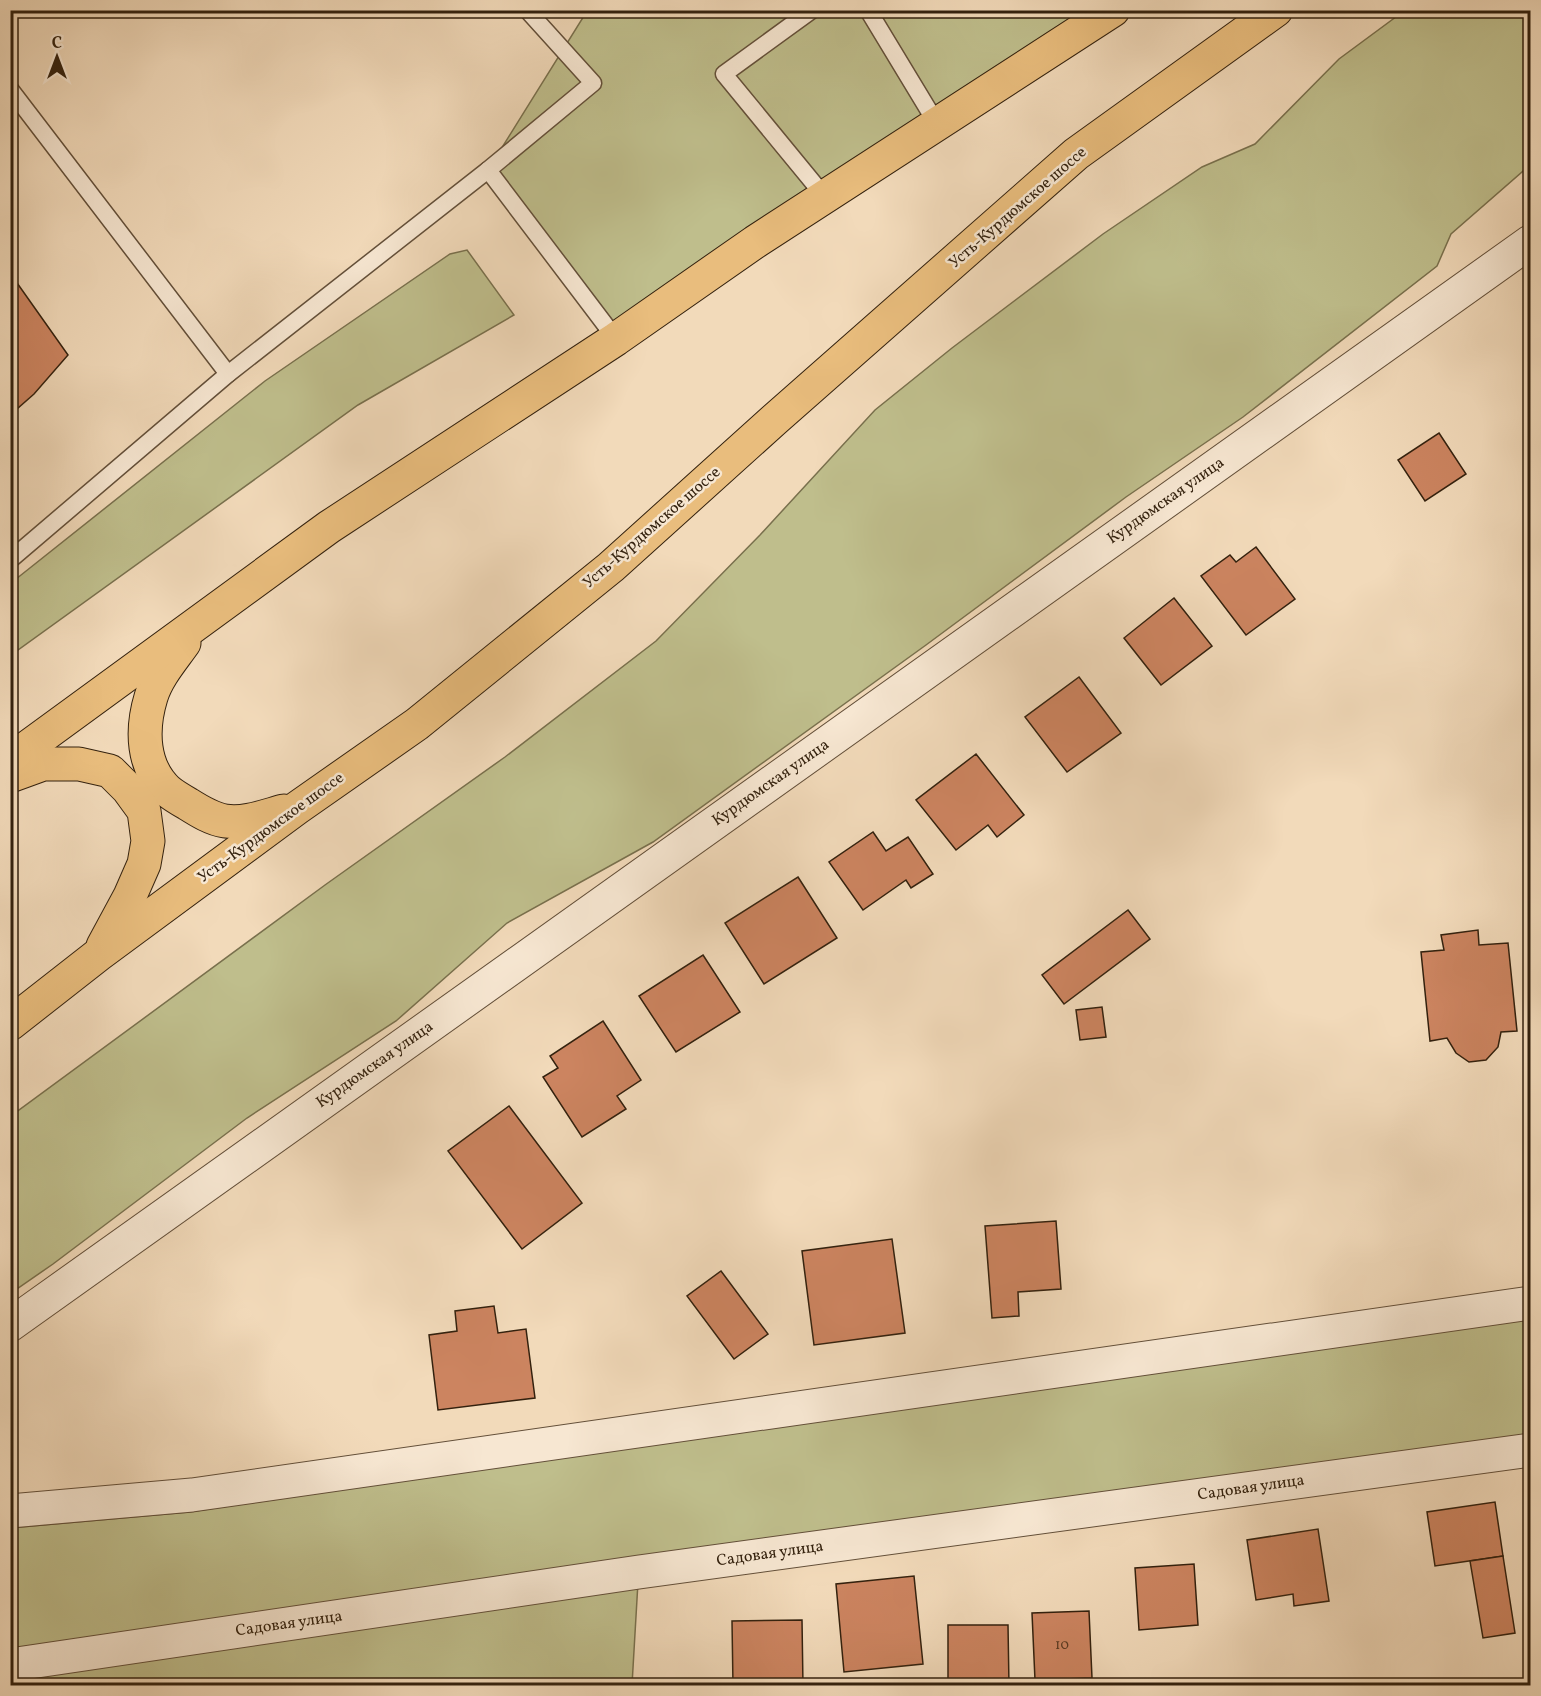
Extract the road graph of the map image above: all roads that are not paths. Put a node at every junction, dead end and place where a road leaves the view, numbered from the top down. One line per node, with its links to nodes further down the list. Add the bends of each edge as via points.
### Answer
1 (527, 10): 8 (lane, via 593,83)
2 (812, 10): 9 (lane, via 724,74)
3 (868, 10): 7 (lane)
4 (1113, 10): 7 (main road)
5 (1276, 10): 17 (main road, Усть-Курдюмское шоссе, via 1076,154 611,567 417,724)
6 (10, 89): 12 (lane)
7 (937, 124): 9 (main road)
8 (488, 170): 11 (lane); 12 (lane)
9 (825, 197): 11 (main road)
10 (1530, 242): 21 (street, Курдюмская улица)
11 (616, 339): 14 (main road, via 329,527)
12 (228, 374): 13 (lane)
13 (10, 560)
14 (199, 622): 15 (main road); 17 (main road, via 162,673 151,696 144,733 155,777 178,798 225,821 246,821)
15 (10, 760)
16 (10, 776): 18 (main road, via 43,764 79,764 111,771 144,811 148,841 144,864)
17 (297, 808): 18 (main road, Усть-Курдюмское шоссе)
18 (98, 955): 19 (main road, Усть-Курдюмское шоссе)
19 (10, 1024)
20 (1530, 1303): 23 (street, via 192,1495)
21 (10, 1325)
22 (1530, 1450): 24 (street, Садовая улица, via 628,1574)
23 (10, 1511)
24 (10, 1665)

